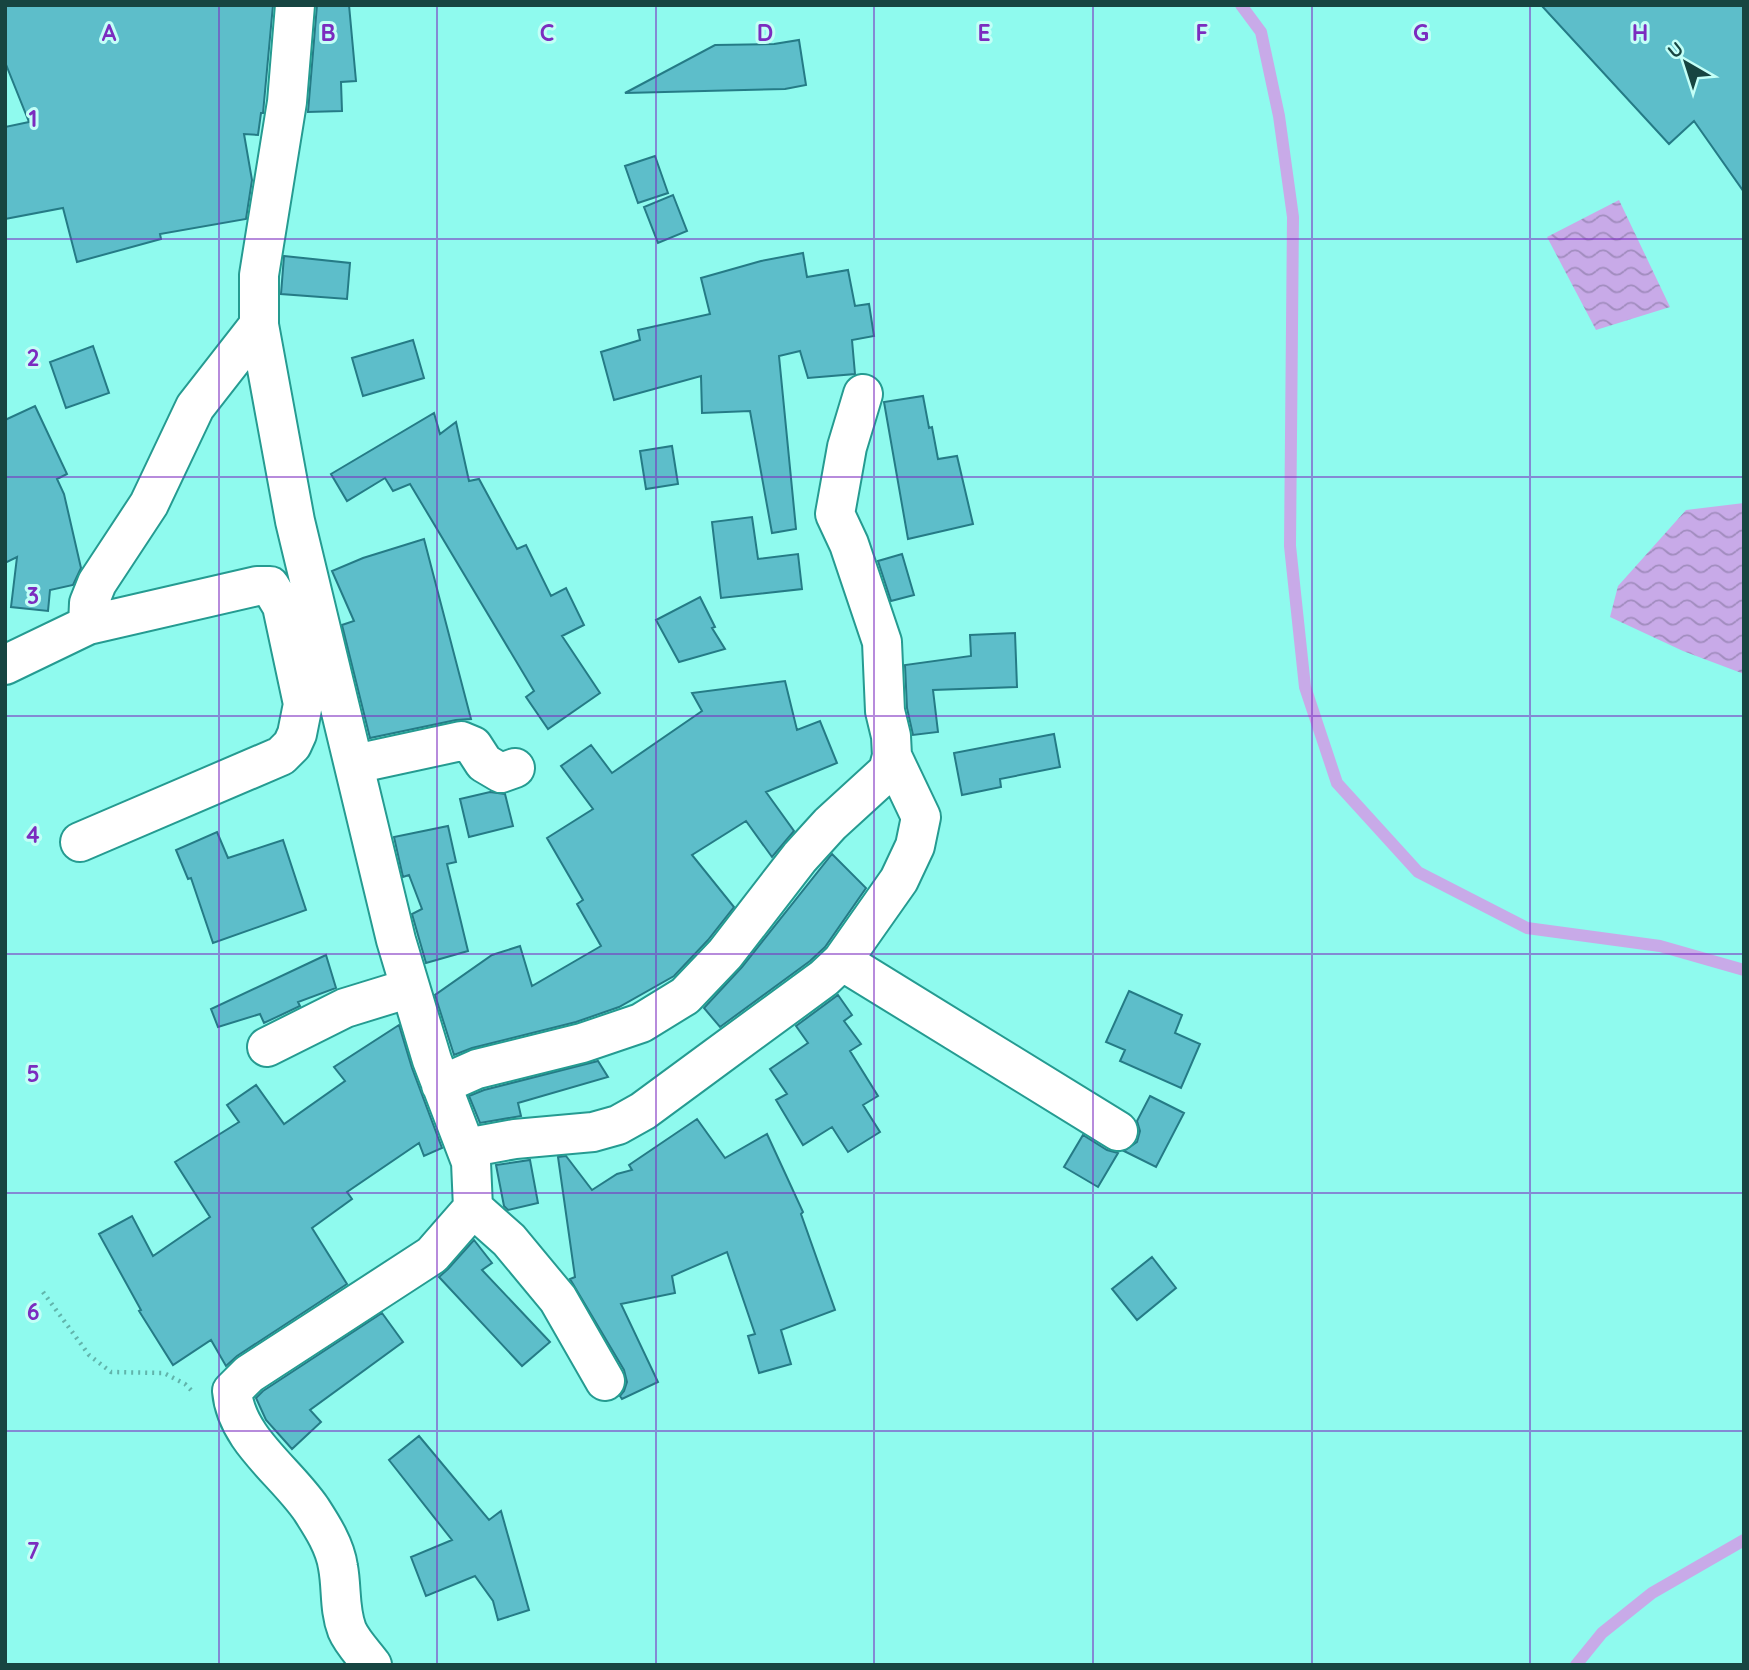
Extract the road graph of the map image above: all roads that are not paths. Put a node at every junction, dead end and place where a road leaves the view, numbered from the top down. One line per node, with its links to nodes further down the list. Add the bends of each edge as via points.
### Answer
1 (295, 5): 2 (street, via 287,102 259,275)
2 (259, 325): 4 (street, via 195,407 149,504 97,583 89,603); 7 (street, via 295,522)
3 (863, 394): 6 (street, via 847,447 835,514 882,642)
4 (88, 625): 5 (street); 9 (street, via 270,586 282,606 303,704 297,734 281,756)
5 (5, 665)
6 (892, 756): 10 (street, via 921,817 915,846 899,880); 13 (street, via 888,771 800,857 725,954 685,996 641,1023 477,1069)
7 (355, 764): 8 (street, via 461,741 473,746 484,763 501,773); 11 (street)
8 (515, 768)
9 (80, 842)
10 (842, 961): 14 (street); 15 (street, via 618,1125)
11 (410, 988): 12 (street, via 345,1008); 13 (street)
12 (267, 1047)
13 (441, 1085): 15 (street)
14 (1118, 1131)
15 (466, 1148): 16 (street)
16 (473, 1208): 17 (street, via 509,1240 558,1299); 18 (street, via 432,1255 248,1374 232,1391 248,1433 310,1508 332,1545 348,1633)
17 (605, 1381)
18 (372, 1665)

